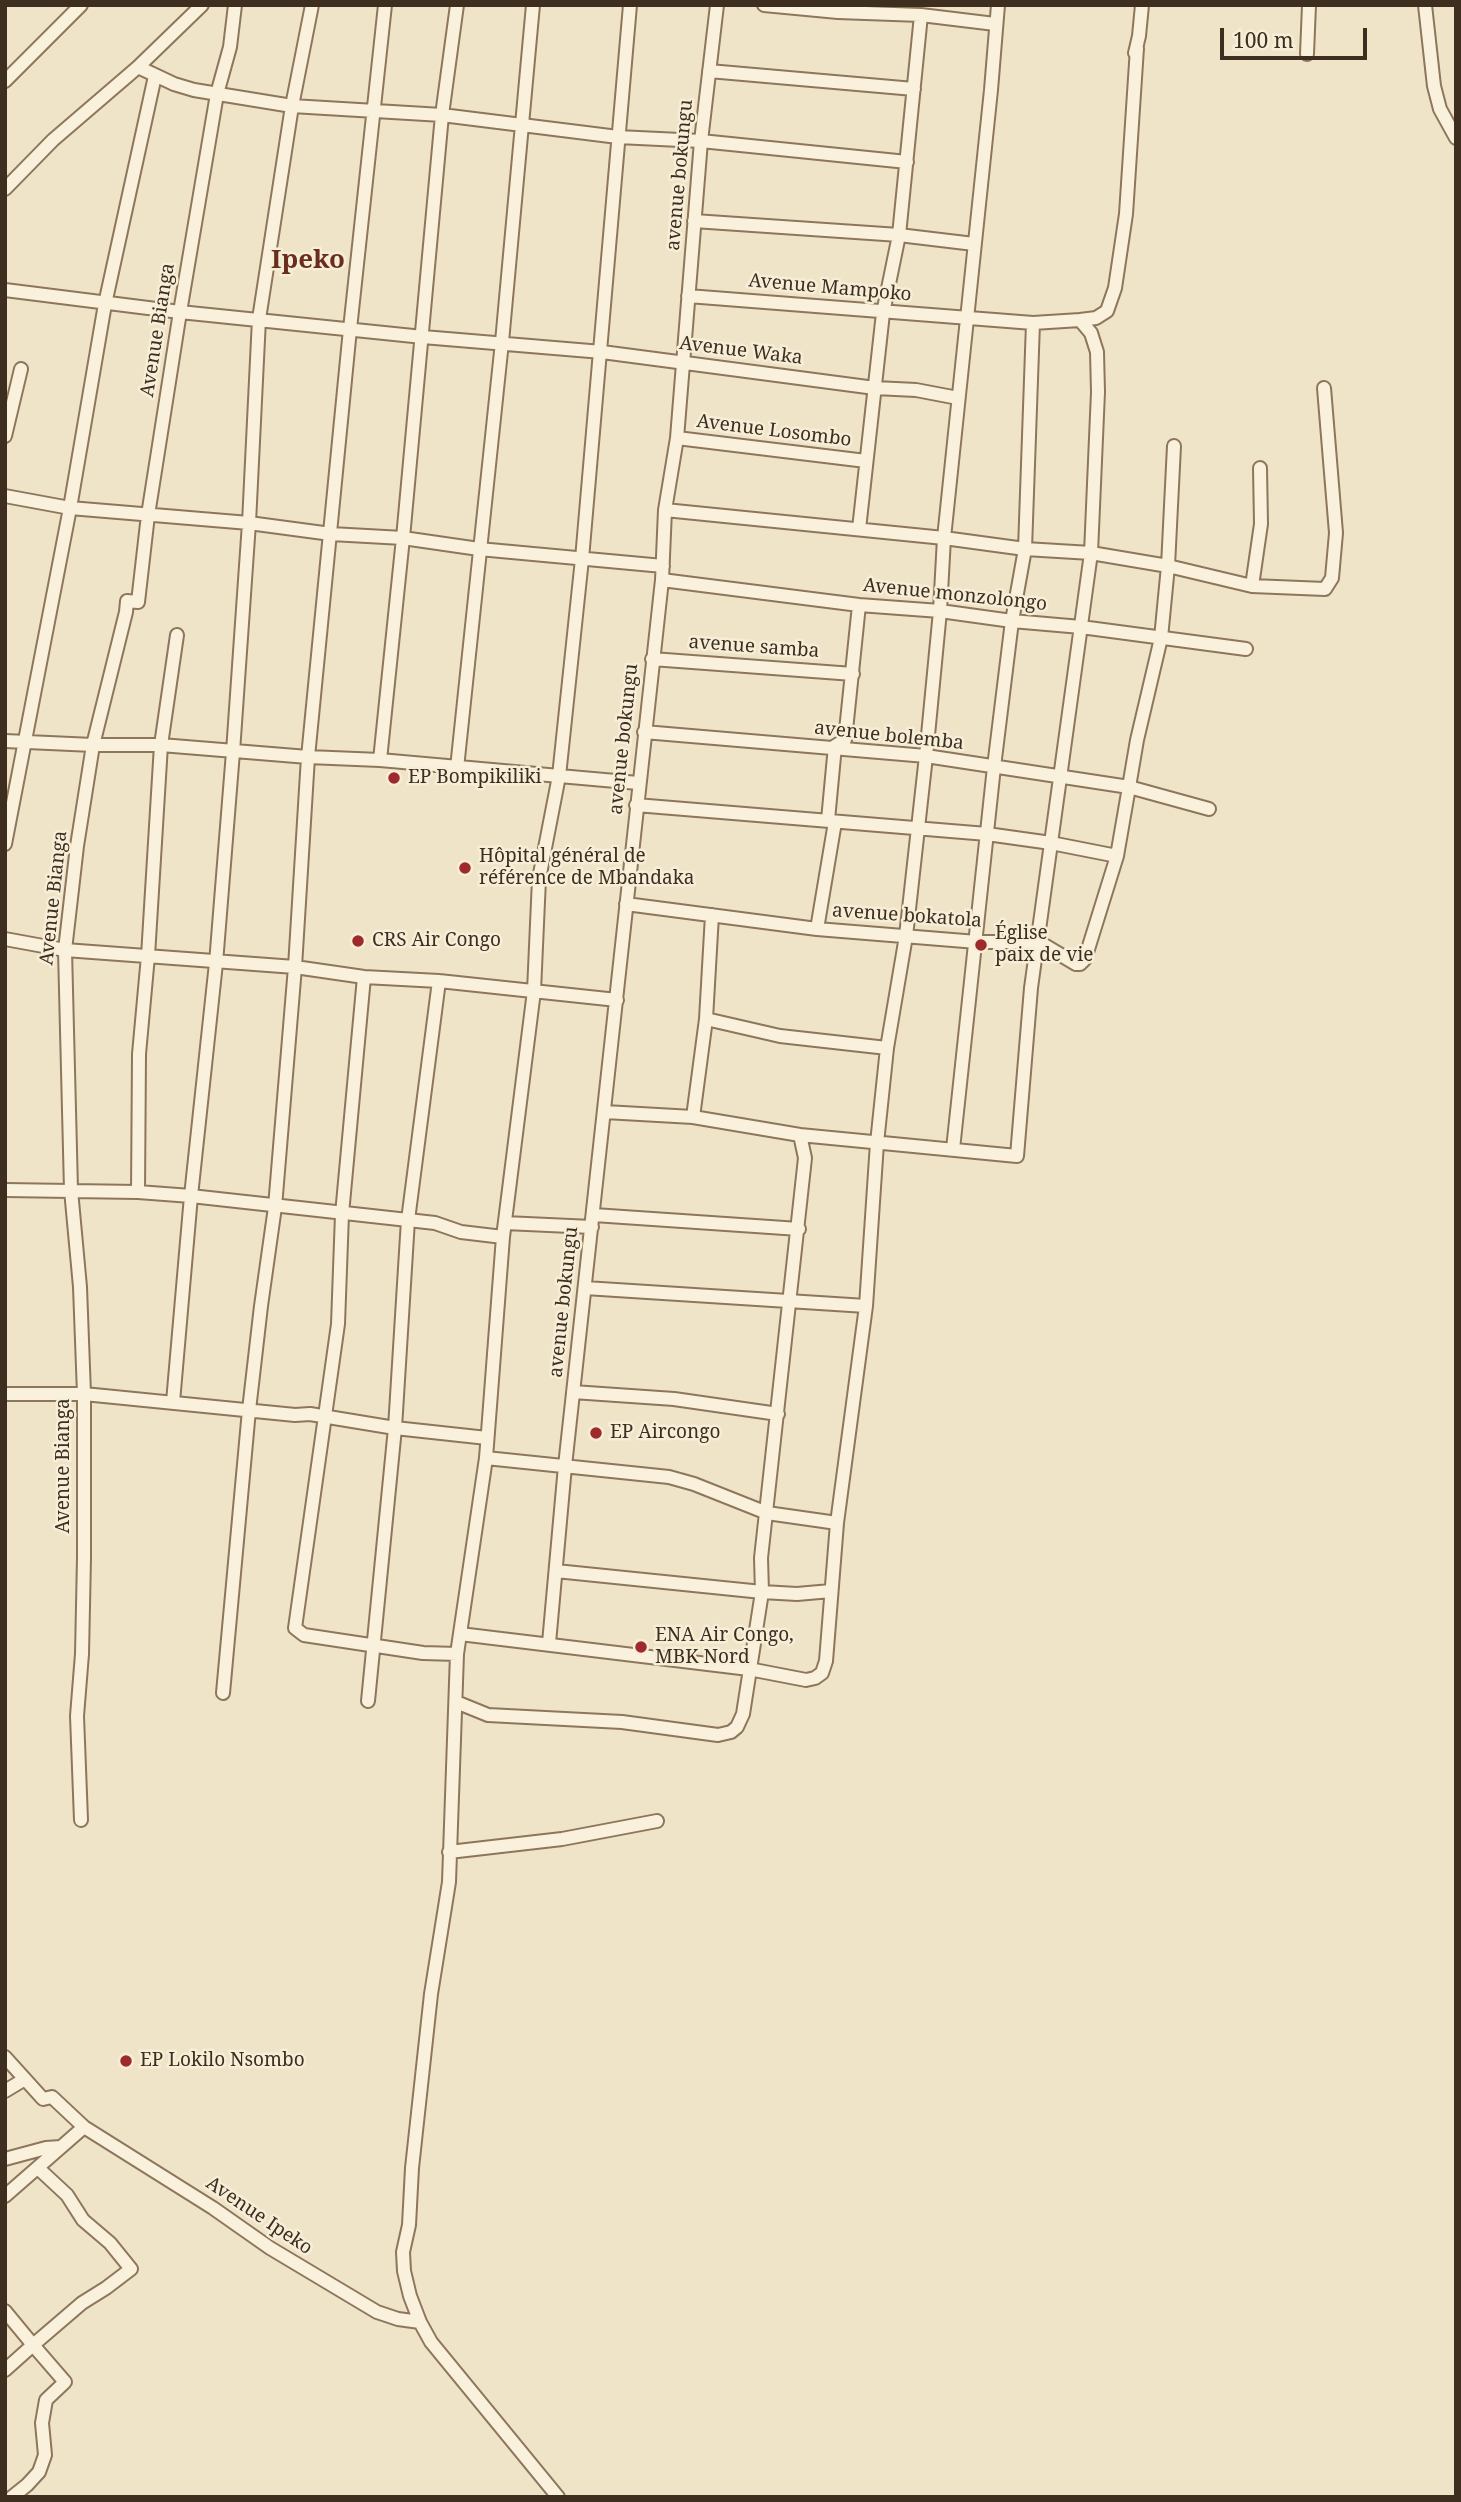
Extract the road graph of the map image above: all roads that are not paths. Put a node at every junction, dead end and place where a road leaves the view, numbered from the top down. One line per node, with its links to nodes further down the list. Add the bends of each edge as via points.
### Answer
1 (80, 5): 23 (street)
2 (202, 5): 20 (street)
3 (235, 5): 25 (street, Avenue Bianga)
4 (312, 5): 26 (street)
5 (385, 5): 27 (street)
6 (457, 5): 28 (street)
7 (533, 5): 29 (street)
8 (631, 5): 30 (street)
9 (717, 5): 21 (street, avenue bokungu)
10 (764, 5): 15 (street)
11 (998, 5): 16 (street)
12 (1142, 5): 17 (street)
13 (1309, 5): 18 (street)
14 (1425, 5): 31 (street, via 1434,86)
15 (921, 15): 16 (street); 24 (street)
16 (996, 24): 37 (street)
17 (1137, 48): 19 (street); 45 (street, via 1126,214 1115,288 1107,311)
18 (1307, 54)
19 (1132, 62)
20 (138, 66): 22 (street); 34 (street)
21 (709, 71): 24 (street); 32 (street, avenue bokungu)
22 (155, 76): 25 (street); 40 (street)
23 (5, 80)
24 (914, 89): 33 (street)
25 (217, 94): 26 (street); 41 (street, Avenue Bianga)
26 (292, 106): 27 (street); 44 (street)
27 (373, 109): 28 (street); 47 (street)
28 (442, 115): 29 (street); 48 (street)
29 (521, 124): 30 (street); 49 (street)
30 (618, 137): 32 (street); 50 (street)
31 (1456, 138)
32 (701, 141): 33 (street); 35 (street, avenue bokungu)
33 (907, 162): 36 (street)
34 (5, 189)
35 (694, 221): 36 (street); 39 (street, avenue bokungu)
36 (899, 234): 37 (street); 42 (street)
37 (974, 244): 43 (street)
38 (5, 290): 40 (street, Avenue Waka)
39 (688, 296): 42 (street, Avenue Mampoko); 51 (street, avenue bokungu)
40 (105, 304): 41 (street, Avenue Waka); 62 (street)
41 (180, 312): 44 (street, Avenue Waka); 64 (street, Avenue Bianga)
42 (883, 313): 43 (street, Avenue Mampoko); 53 (street)
43 (968, 317): 46 (street, Avenue Mampoko); 55 (street)
44 (259, 319): 47 (street, Avenue Waka); 65 (street)
45 (1080, 320): 46 (street, Avenue Mampoko); 72 (street, via 1091,333 1097,352)
46 (1033, 323): 70 (street)
47 (349, 329): 48 (street, Avenue Waka); 67 (street)
48 (423, 337): 49 (street, Avenue Waka); 68 (street)
49 (502, 342): 50 (street, Avenue Waka); 71 (street)
50 (602, 352): 51 (street, Avenue Waka); 73 (street)
51 (684, 363): 53 (street, Avenue Waka); 57 (street, avenue bokungu)
52 (22, 369): 56 (street)
53 (875, 388): 55 (street, Avenue Waka); 59 (street)
54 (1324, 388): 77 (street, via 1336,533 1332,578 1325,589)
55 (958, 398): 69 (street)
56 (5, 436)
57 (677, 438): 59 (street, Avenue Losombo); 63 (street, avenue bokungu)
58 (1174, 446): 75 (street)
59 (866, 461): 66 (street)
60 (1260, 468): 77 (street, via 1261,524)
61 (5, 496): 62 (street)
62 (70, 508): 64 (street); 89 (street)
63 (665, 510): 66 (street); 74 (street, avenue bokungu)
64 (148, 514): 65 (street); 90 (street, Avenue Bianga, via 138,602 127,601)
65 (249, 523): 67 (street); 93 (street)
66 (859, 529): 69 (street)
67 (331, 534): 68 (street); 95 (street)
68 (404, 538): 71 (street); 96 (street)
69 (944, 538): 70 (street); 79 (street)
70 (1025, 549): 72 (street); 80 (street)
71 (479, 550): 73 (street); 98 (street)
72 (1091, 553): 75 (street); 81 (street)
73 (582, 559): 74 (street); 99 (street)
74 (663, 566): 76 (street, avenue bokungu)
75 (1168, 566): 77 (street); 83 (street)
76 (662, 580): 78 (street, Avenue monzolongo); 85 (street, avenue bokungu)
77 (1252, 586)
78 (859, 605): 79 (street, Avenue monzolongo); 86 (street)
79 (940, 611): 80 (street, Avenue monzolongo); 94 (street)
80 (1012, 621): 81 (street, Avenue monzolongo); 97 (street)
81 (1081, 626): 83 (street, Avenue monzolongo); 100 (street)
82 (177, 635): 91 (street)
83 (1161, 638): 84 (street, Avenue monzolongo); 102 (street)
84 (1245, 649)
85 (652, 659): 86 (street, avenue samba); 87 (street, avenue bokungu)
86 (853, 674): 92 (street, via 845,740)
87 (644, 732): 92 (street, avenue bolemba); 101 (street, avenue bokungu)
88 (5, 741): 89 (street)
89 (25, 742): 90 (street); 109 (street)
90 (93, 745): 91 (street); 118 (street, Avenue Bianga)
91 (161, 745): 93 (street); 119 (street)
92 (835, 746): 94 (street, avenue bolemba); 105 (street)
93 (233, 752): 95 (street); 120 (street)
94 (926, 756): 97 (street, avenue bolemba); 106 (street)
95 (308, 757): 96 (street); 121 (street)
96 (380, 760): 98 (street)
97 (994, 767): 100 (street, avenue bolemba); 107 (street)
98 (457, 768): 99 (street)
99 (559, 776): 101 (street); 124 (street, via 539,879)
100 (1060, 776): 102 (street, avenue bolemba); 108 (street)
101 (638, 783): 103 (street, avenue bokungu)
102 (1129, 787): 104 (street); 110 (street)
103 (636, 805): 105 (street); 111 (street, avenue bokungu)
104 (1209, 809)
105 (831, 821): 106 (street); 113 (street)
106 (918, 827): 107 (street); 114 (street)
107 (987, 834): 108 (street); 116 (street)
108 (1051, 843): 110 (street); 117 (street)
109 (5, 844)
110 (1117, 856): 117 (street, via 1084,962 1076,964)
111 (626, 904): 112 (street, avenue bokatola); 125 (street, avenue bokungu)
112 (712, 915): 113 (street, avenue bokatola); 126 (street)
113 (817, 929): 114 (street, avenue bokatola)
114 (906, 936): 116 (street, avenue bokatola); 127 (street)
115 (5, 939): 118 (street)
116 (976, 942): 117 (street, avenue bokatola); 132 (street)
117 (1039, 942): 132 (street, via 1017,1156)
118 (65, 950): 119 (street); 133 (street, Avenue Bianga)
119 (148, 956): 120 (street); 135 (street, via 139,1054)
120 (216, 963): 121 (street); 136 (street)
121 (295, 967): 122 (street); 137 (street)
122 (363, 977): 123 (street); 138 (street)
123 (439, 981): 124 (street); 139 (street)
124 (534, 991): 125 (street); 141 (street)
125 (617, 1000): 128 (street, avenue bokungu)
126 (706, 1019): 127 (street, via 780,1036); 129 (street)
127 (887, 1048): 131 (street)
128 (605, 1112): 129 (street); 140 (street, avenue bokungu)
129 (694, 1117): 130 (street)
130 (800, 1135): 131 (street); 142 (street, via 805,1158)
131 (877, 1143): 132 (street); 146 (street)
132 (953, 1149)
133 (71, 1190): 134 (street); 135 (street); 149 (street, Avenue Bianga)
134 (5, 1191)
135 (138, 1192): 136 (street)
136 (191, 1196): 137 (street); 150 (street)
137 (275, 1207): 138 (street); 151 (street)
138 (342, 1213): 139 (street); 153 (street, via 338,1324)
139 (408, 1220): 143 (street); 154 (street)
140 (593, 1221): 141 (street); 142 (street); 144 (street, avenue bokungu)
141 (505, 1223): 143 (street)
142 (799, 1229): 145 (street)
143 (503, 1237): 155 (street)
144 (585, 1289): 145 (street); 147 (street, avenue bokungu)
145 (790, 1303): 146 (street); 152 (street)
146 (866, 1306): 159 (street)
147 (573, 1392): 152 (street, via 674,1399); 157 (street, avenue bokungu)
148 (5, 1394): 149 (street)
149 (84, 1394): 150 (street); 171 (street, Avenue Bianga, via 82,1654 77,1716)
150 (173, 1402): 151 (street)
151 (250, 1410): 153 (street); 168 (street)
152 (778, 1414): 158 (street)
153 (324, 1417): 154 (street); 165 (street, via 295,1628 304,1635)
154 (395, 1428): 155 (street); 165 (street)
155 (487, 1438): 156 (street)
156 (486, 1458): 157 (street); 163 (street)
157 (565, 1466): 158 (street, via 669,1477); 160 (street, avenue bokungu)
158 (767, 1513): 159 (street); 162 (street)
159 (837, 1523): 161 (street)
160 (556, 1571): 162 (street); 164 (street, avenue bokungu)
161 (831, 1591): 162 (street); 167 (street, via 822,1673 806,1680)
162 (762, 1592): 167 (street)
163 (460, 1634): 164 (street); 166 (street)
164 (549, 1643): 167 (street)
165 (372, 1645): 166 (street); 169 (street)
166 (457, 1654): 170 (street)
167 (749, 1669): 170 (street, via 737,1727 718,1735 622,1723 488,1715)
168 (223, 1693)
169 (368, 1700)
170 (456, 1702): 173 (street)
171 (81, 1820)
172 (657, 1821): 173 (street)
173 (449, 1853): 183 (street, via 403,2252)
174 (5, 2057): 175 (street, Avenue Ipeko)
175 (24, 2080): 176 (street); 177 (street, Avenue Ipeko, via 43,2099 52,2097)
176 (5, 2091)
177 (84, 2127): 178 (street); 183 (street, Avenue Ipeko, via 377,2312)
178 (61, 2147): 179 (street); 180 (street)
179 (5, 2159)
180 (39, 2169): 181 (street); 184 (street, via 131,2269)
181 (5, 2196)
182 (5, 2311): 184 (street)
183 (419, 2322): 187 (street, via 430,2342)
184 (33, 2345): 185 (street); 186 (street, via 65,2382 46,2400 42,2423 45,2455 39,2472)
185 (5, 2370)
186 (12, 2497)
187 (558, 2497)

